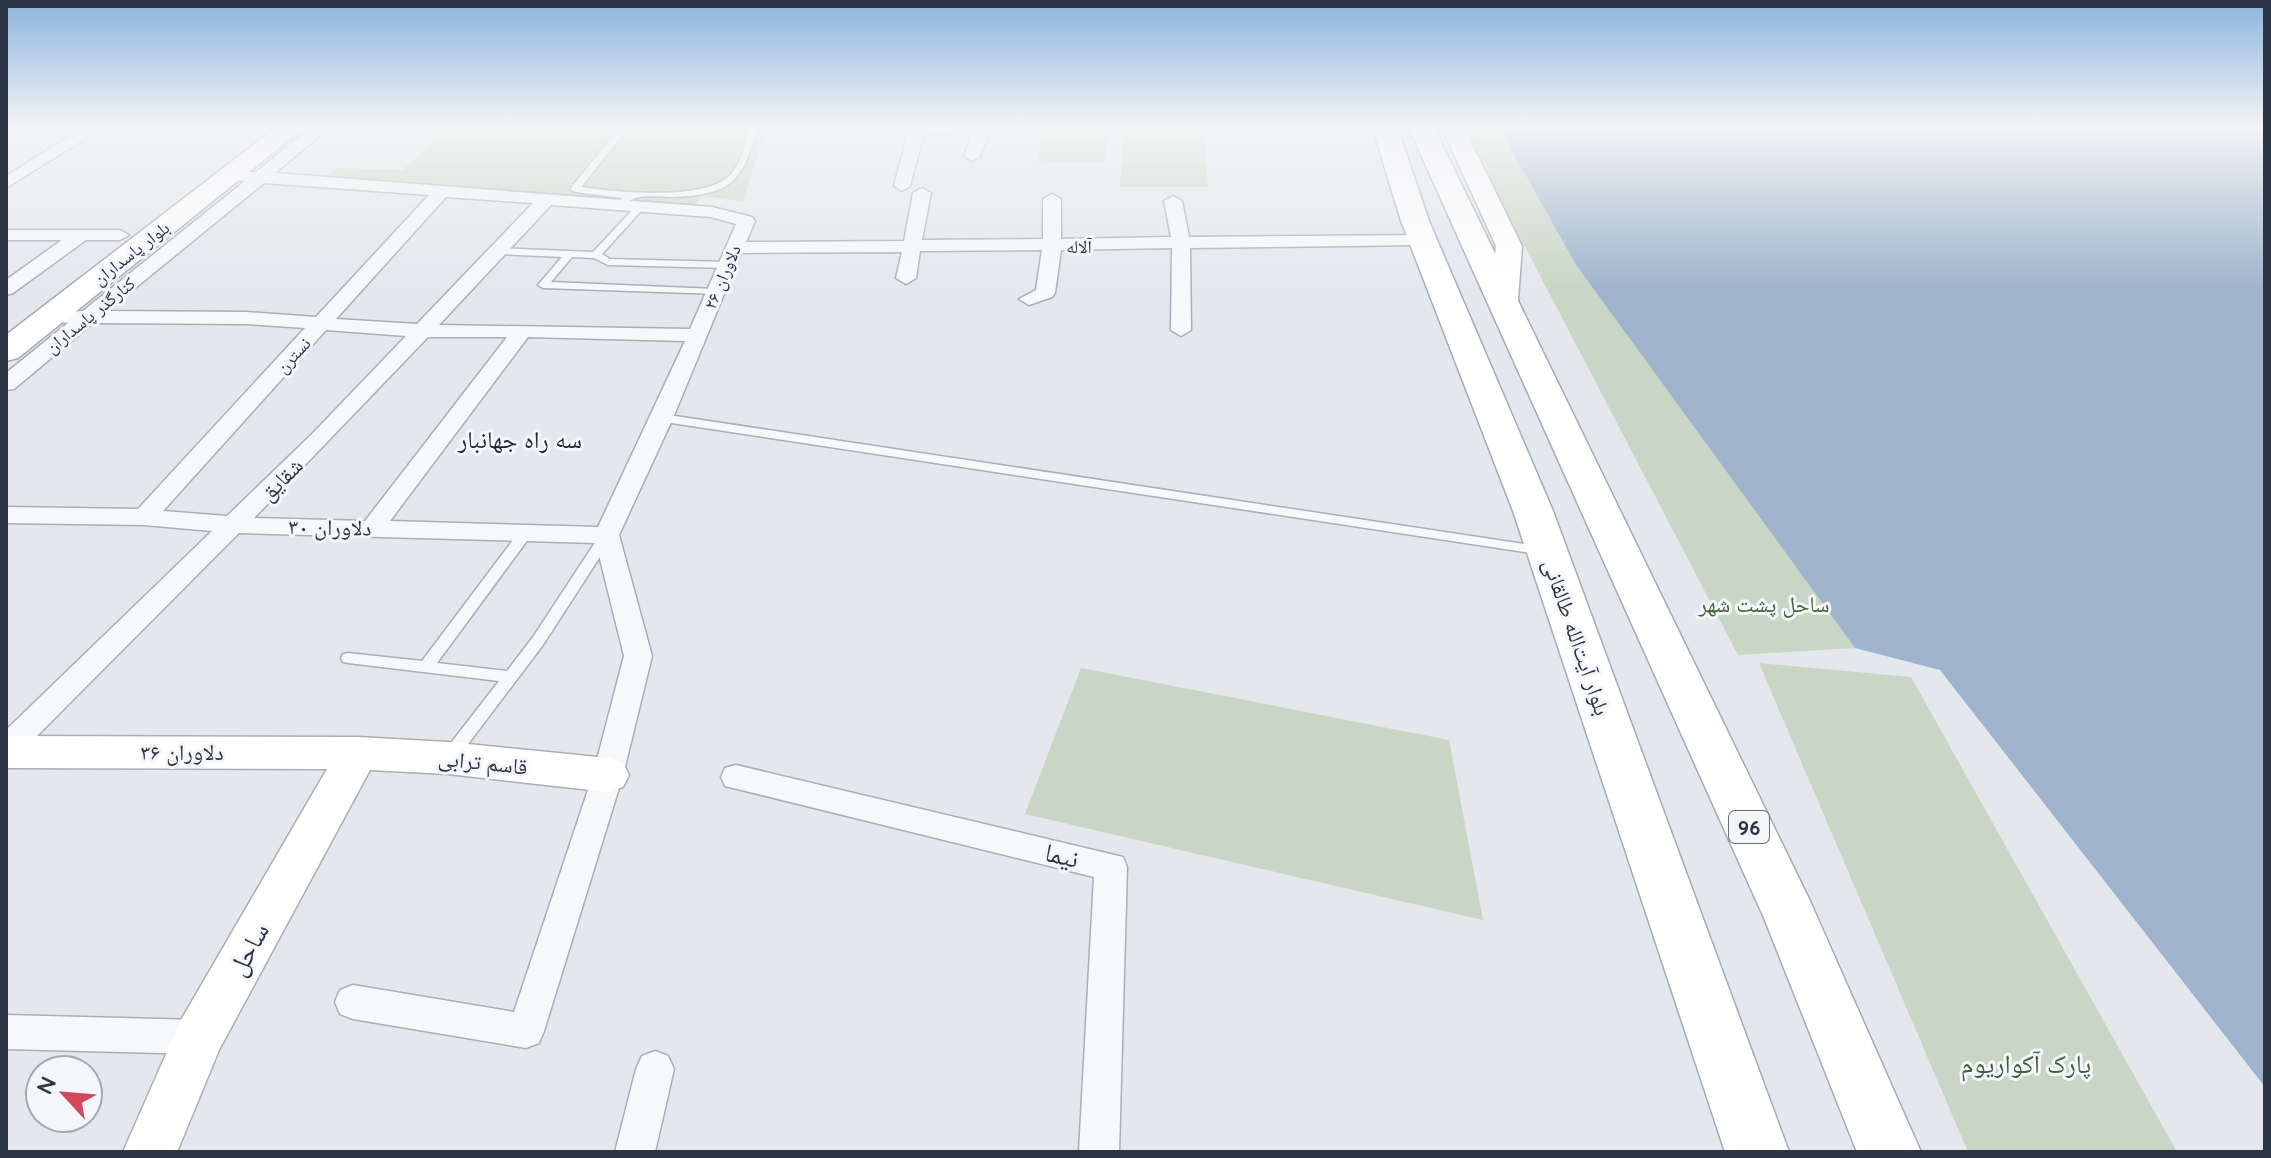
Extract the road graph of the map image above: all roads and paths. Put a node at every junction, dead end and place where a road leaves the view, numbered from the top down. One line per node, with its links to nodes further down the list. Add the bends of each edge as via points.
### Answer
1 (193, 180): 20 (main road, بلوار پاسداران)
2 (239, 180): 34 (main road, بلوار پاسداران)
3 (241, 180): 35 (street, کنارگذر پاسداران)
4 (294, 180): 12 (street, دلاوران ۲۶)
5 (582, 180): 17 (lane, via 575,189)
6 (729, 180): 17 (lane, via 705,191)
7 (904, 180): 11 (street)
8 (1402, 180): 21 (main road, بلوار آیت‌الله طالقانی)
9 (1446, 180): 33 (main road)
10 (1478, 180): 33 (street, via 1509,246)
11 (902, 186)
12 (441, 192): 15 (street, دلاوران ۲۶); 37 (street, نسترن)
13 (922, 193): 24 (street)
14 (1052, 199): 23 (street)
15 (546, 200): 17 (street, دلاوران ۲۶); 25 (street, شقایق)
16 (1173, 201): 22 (street)
17 (630, 203): 27 (lane); 28 (street, دلاوران ۲۶, via 746,221)
18 (6, 235): 19 (street)
19 (82, 235): 20 (street); 30 (street)
20 (120, 235): 36 (main road, بلوار پاسداران)
21 (1423, 240): 22 (street, آلاله); 44 (main road, بلوار آیت‌الله طالقانی)
22 (1181, 245): 23 (street, آلاله); 38 (street)
23 (1052, 246): 24 (street, آلاله); 32 (street, via 1045,293)
24 (913, 247): 28 (street, آلاله); 29 (street)
25 (497, 251): 26 (lane); 39 (street, شقایق)
26 (569, 254): 27 (lane); 31 (lane, via 543,285)
27 (596, 255): 28 (lane, via 608,262)
28 (731, 256): 31 (street, دلاوران ۲۶)
29 (906, 278)
30 (6, 289)
31 (715, 292): 41 (street, دلاوران ۲۶)
32 (1029, 299)
33 (1504, 300): 45 (main road)
34 (49, 317): 35 (street); 42 (main road, بلوار پاسداران)
35 (87, 318): 37 (street); 43 (street, کنارگذر پاسداران)
36 (6, 321)
37 (322, 323): 39 (street); 49 (street, نسترن)
38 (1181, 330)
39 (423, 331): 40 (street); 50 (street, شقایق)
40 (522, 331): 41 (street); 51 (street)
41 (697, 335): 46 (street, دلاوران ۲۶)
42 (6, 351)
43 (6, 384)
44 (1495, 417): 45 (main road, via 1513,434 1543,438 1556,434); 53 (main road, بلوار آیت‌الله طالقانی)
45 (1558, 417): 47 (main road)
46 (662, 418): 53 (lane); 54 (street, دلاوران ۲۶)
47 (1600, 507): 53 (main road, via 1552,494 1541,499); 71 (main road, 96, via 1791,918)
48 (6, 515): 49 (street, دلاوران ۳۰)
49 (144, 517): 50 (street, دلاوران ۳۰)
50 (234, 525): 51 (street, دلاوران ۳۰); 58 (street, شقایق)
51 (372, 528): 52 (street, دلاوران ۳۰)
52 (527, 531): 54 (street, دلاوران ۳۰); 56 (lane)
53 (1540, 531): 70 (main road, بلوار آیت‌الله طالقانی)
54 (607, 535): 57 (lane); 61 (street, via 638,656)
55 (348, 658): 56 (lane)
56 (426, 667): 57 (lane)
57 (511, 677): 60 (lane)
58 (6, 750): 59 (street, دلاوران ۳۶)
59 (358, 753): 60 (street, قاسم ترابی); 65 (street, ساحل)
60 (448, 758): 61 (street, قاسم ترابی)
61 (608, 775): 63 (street, via 526,1031)
62 (736, 777): 69 (street, نیما, via 1111,867)
63 (353, 1002)
64 (6, 1032): 65 (street)
65 (199, 1037): 67 (street, ساحل)
66 (655, 1069): 68 (street)
67 (150, 1152)
68 (635, 1152)
69 (1099, 1152)
70 (1757, 1152)
71 (1889, 1152)

